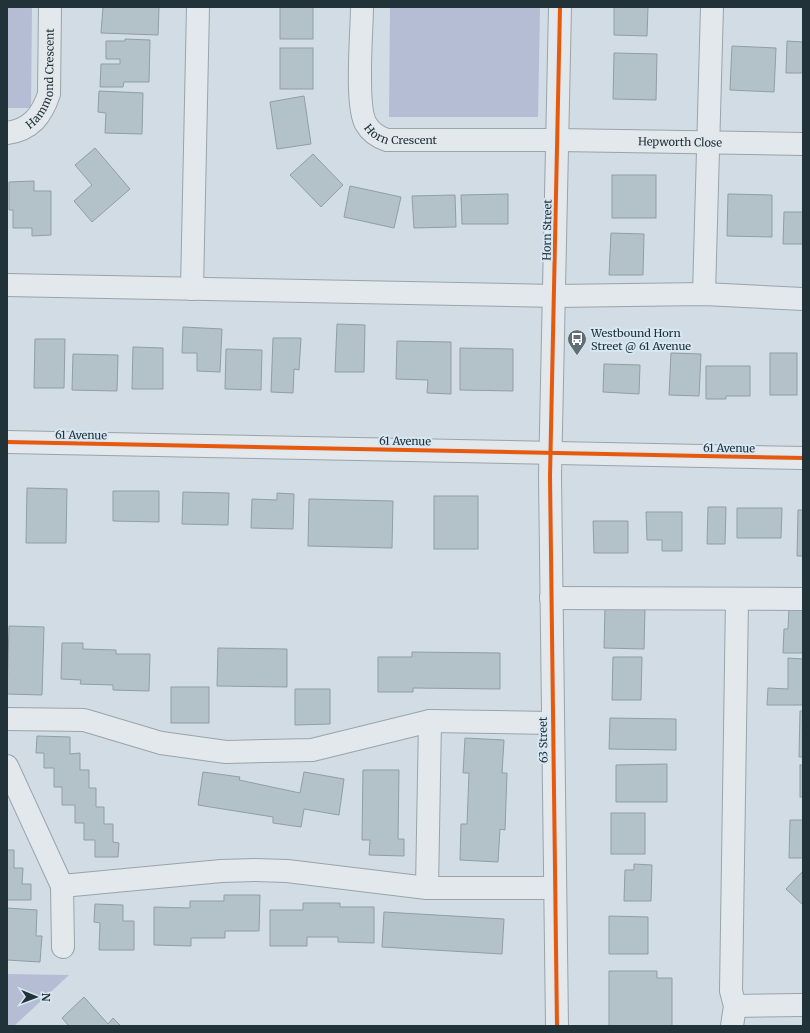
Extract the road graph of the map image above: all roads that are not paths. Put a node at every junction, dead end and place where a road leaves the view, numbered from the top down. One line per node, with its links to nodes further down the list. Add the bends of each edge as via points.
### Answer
1 (50, 7): 6 (street, Hammond Crescent, via 48,94 45,104 34,122)
2 (198, 7): 11 (street)
3 (362, 7): 7 (street, Horn Crescent, via 360,106 366,124 377,136 399,141)
4 (560, 7): 7 (street, Horn Street)
5 (712, 7): 8 (street)
6 (7, 133)
7 (558, 140): 8 (street, Hepworth Close); 13 (street, Horn Street)
8 (708, 143): 9 (street, Hepworth Close); 12 (street)
9 (803, 144)
10 (7, 285): 11 (street)
11 (192, 289): 13 (street)
12 (704, 294): 13 (street); 14 (street)
13 (555, 296): 16 (street, Horn Street)
14 (803, 299)
15 (7, 442): 16 (street, 61 Avenue)
16 (551, 453): 17 (street, 61 Avenue); 18 (street, 63 Street)
17 (803, 458)
18 (551, 598): 20 (street); 23 (street, 63 Street)
19 (803, 599): 20 (street)
20 (737, 600): 30 (street, via 731,991)
21 (7, 719): 22 (street, via 84,720 162,742 219,752 312,750)
22 (430, 721): 23 (street); 26 (street)
23 (552, 722): 27 (street, 63 Street)
24 (7, 766): 25 (street)
25 (62, 886): 26 (street, via 255,870 287,871); 28 (street)
26 (427, 888): 27 (street)
27 (555, 888): 31 (street, 63 Street)
28 (64, 947)
29 (803, 1004): 30 (street)
30 (734, 1016)
31 (557, 1026)

